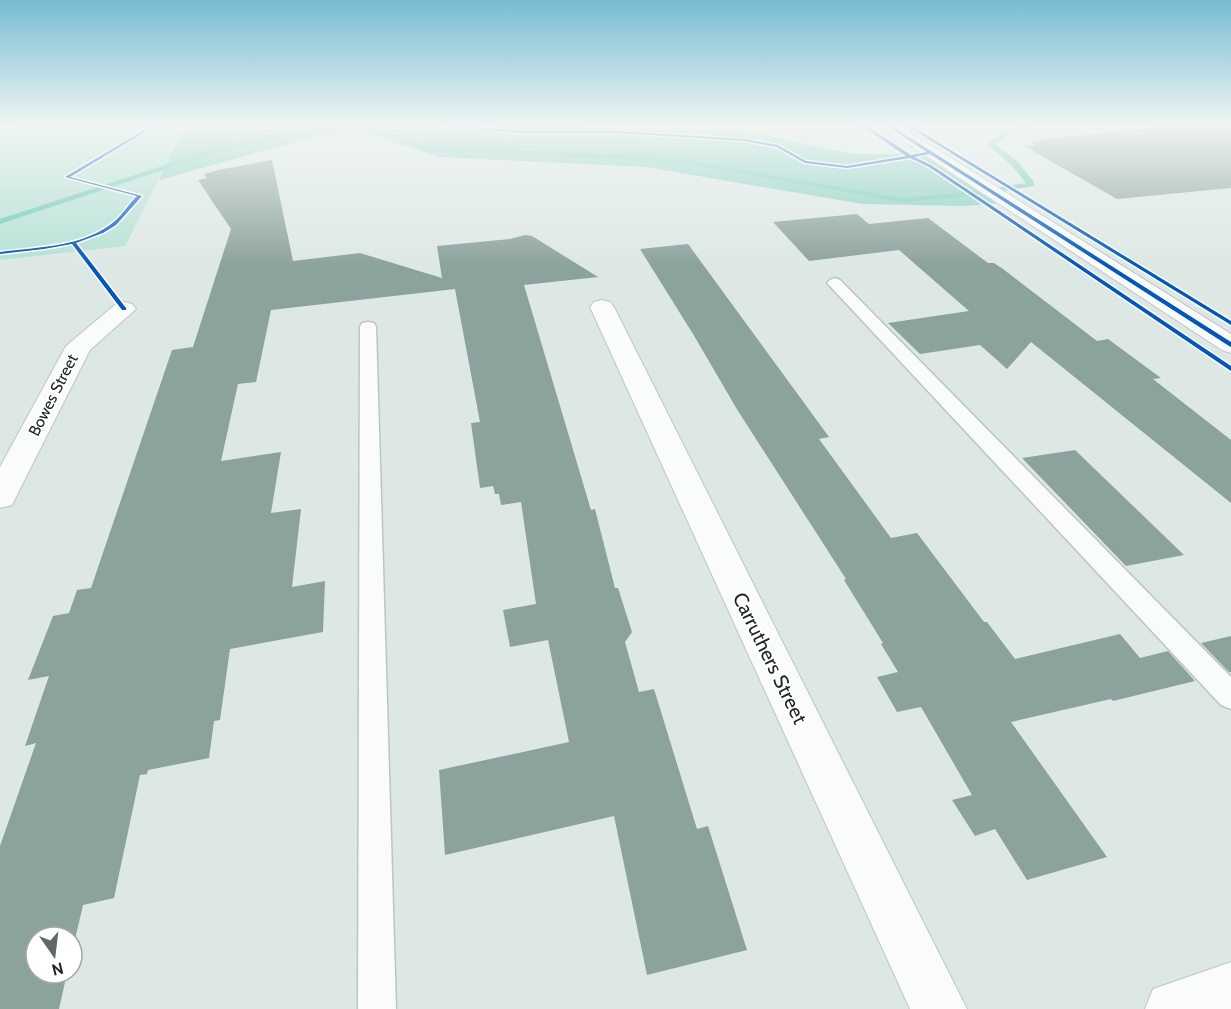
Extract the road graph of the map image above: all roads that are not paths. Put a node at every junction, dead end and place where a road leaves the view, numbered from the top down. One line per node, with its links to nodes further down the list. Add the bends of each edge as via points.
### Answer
1 (961, 172): 6 (street)
2 (835, 283): 8 (lane)
3 (602, 307): 11 (street, Carruthers Street)
4 (124, 309): 7 (street, Bowes Street, via 79,346)
5 (368, 327): 10 (lane)
6 (1231, 345)
7 (0, 497)
8 (1231, 696)
9 (1231, 990): 12 (street)
10 (377, 1009)
11 (939, 1009)
12 (1173, 1009)

